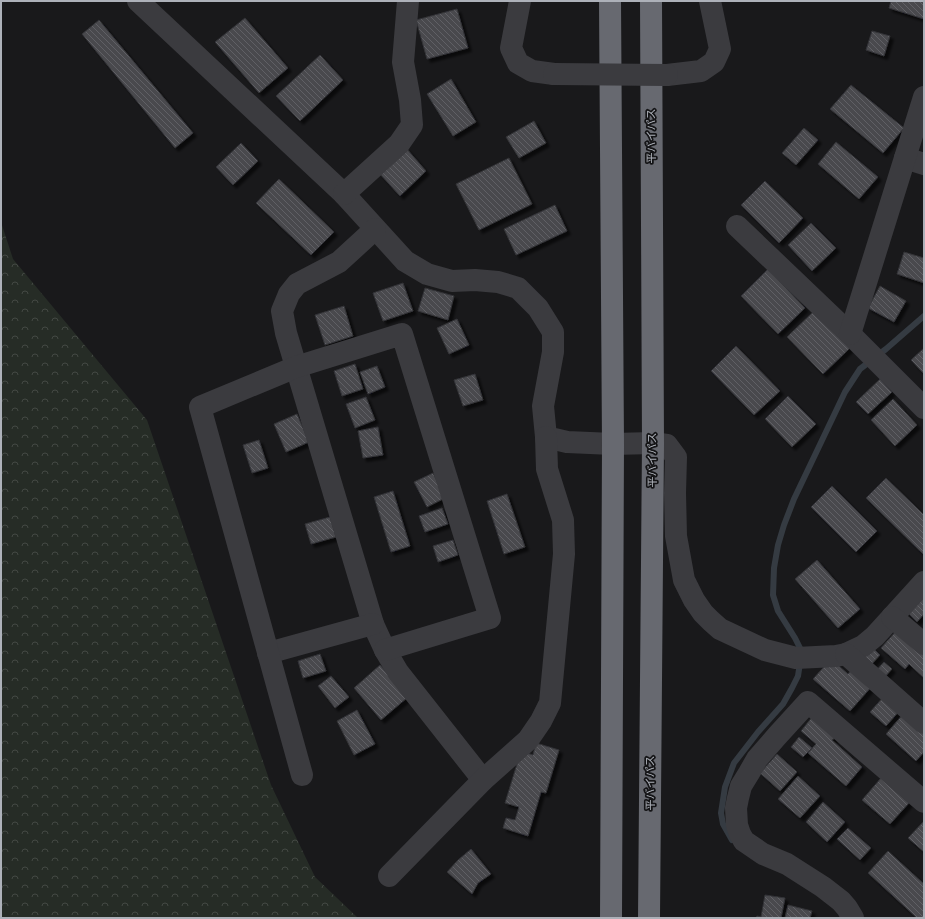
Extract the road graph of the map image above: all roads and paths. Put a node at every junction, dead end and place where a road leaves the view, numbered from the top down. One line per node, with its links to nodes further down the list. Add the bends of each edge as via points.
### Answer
1 (138, 1): 9 (street)
2 (408, 1): 9 (street, via 403,62 412,125 399,144)
3 (520, 1): 6 (street, bridge, via 511,48 518,63 532,71 554,74 667,75 701,71 714,62 720,49)
4 (610, 1): 17 (highway)
5 (650, 1): 16 (highway, 平バイパス)
6 (710, 1)
7 (924, 97): 8 (street)
8 (914, 161): 12 (street)
9 (344, 194): 11 (street)
10 (737, 226): 12 (street)
11 (375, 229): 13 (street, via 339,262 298,284 289,294 282,312); 15 (street, via 405,261 427,274 452,281 498,282 518,288 538,308 553,332 553,352 543,406)
12 (850, 334): 14 (street)
13 (296, 367): 20 (street); 22 (street, via 402,334 490,618); 23 (street, via 200,407)
14 (924, 408)
15 (546, 437): 17 (street, via 567,442); 27 (street, via 547,469 563,520 564,554 550,703 528,740)
16 (652, 443): 17 (street); 24 (street, via 667,445 676,457 676,536 684,580 703,613 720,629 765,650 806,658); 31 (highway, 平バイパス)
17 (613, 444): 30 (highway)
18 (924, 582): 19 (street)
19 (892, 617): 21 (street); 24 (street, via 863,646)
20 (373, 624): 22 (street); 23 (street)
21 (924, 644)
22 (385, 650): 27 (street, via 398,672)
23 (268, 653): 26 (street)
24 (846, 654): 25 (street)
25 (924, 723)
26 (302, 775)
27 (484, 780): 29 (street)
28 (924, 802): 32 (street, via 808,702 757,759 741,786 736,808 736,825 742,838 763,854 787,864 823,887 841,901)
29 (389, 876)
30 (611, 918)
31 (649, 918)
32 (853, 918)

